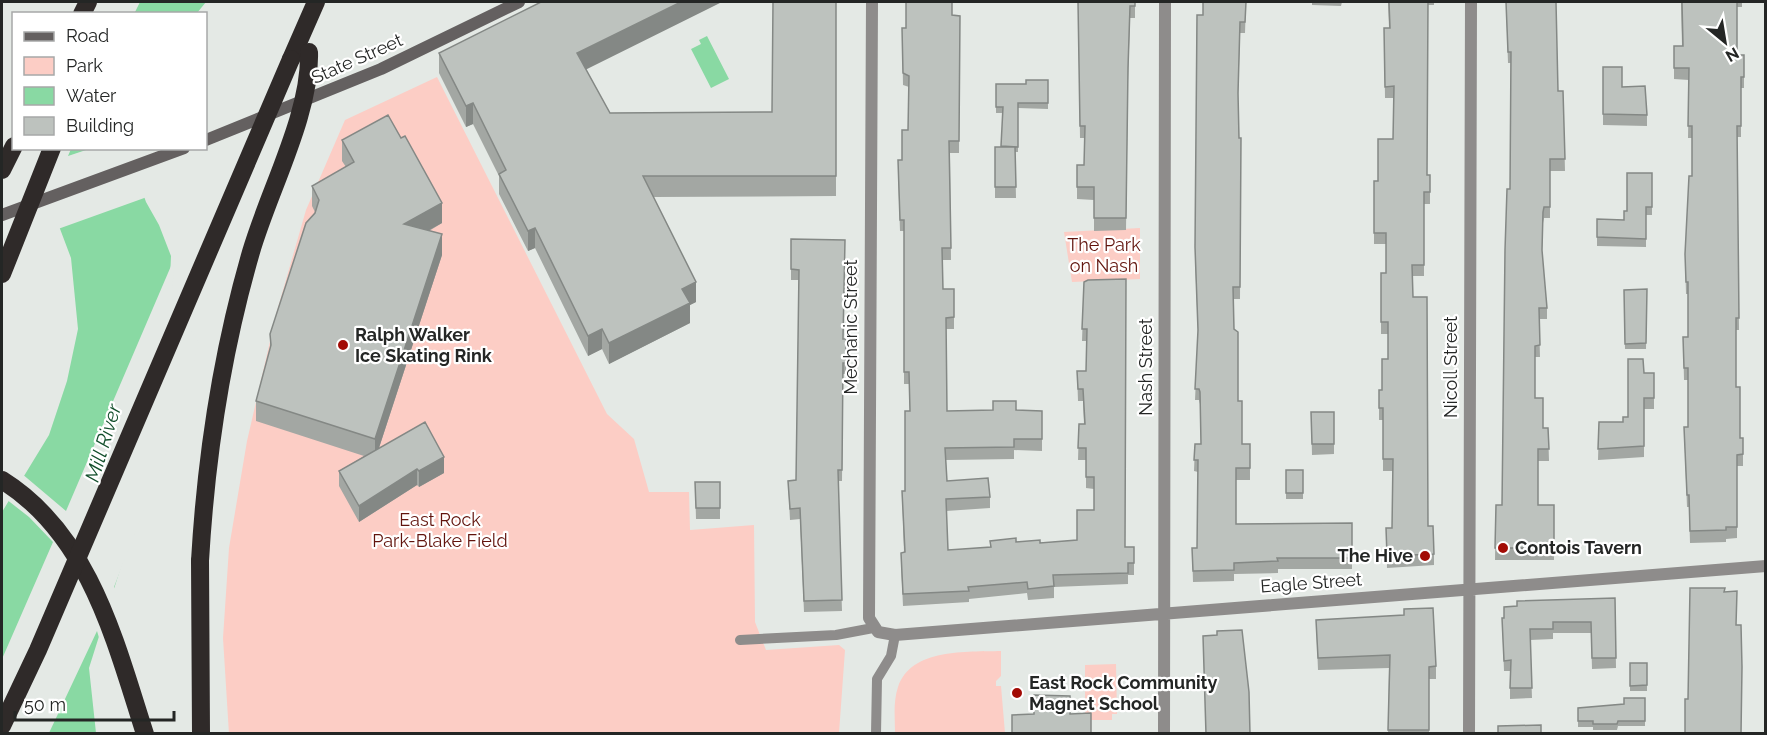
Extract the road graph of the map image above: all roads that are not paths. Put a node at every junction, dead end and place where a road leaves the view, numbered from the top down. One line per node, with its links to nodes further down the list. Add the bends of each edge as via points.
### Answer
1 (316, 2): 6 (highway)
2 (519, 2): 7 (main road, State Street, via 381,69)
3 (872, 2): 18 (street, Mechanic Street, via 869,618)
4 (1165, 2): 17 (street, Nash Street)
5 (1471, 2): 16 (street, Nicoll Street)
6 (305, 27): 21 (highway, bridge, via 43,639); 23 (highway, bridge, via 309,52 305,100 258,226 232,328 208,464 200,561)
7 (207, 140)
8 (12, 150): 11 (highway)
9 (51, 150): 13 (highway, bridge)
10 (179, 150): 12 (main road)
11 (2, 170)
12 (2, 215)
13 (2, 274)
14 (2, 480): 22 (highway, via 40,511 73,550 96,593)
15 (1766, 566): 16 (street, Eagle Street)
16 (1468, 589): 17 (street, Eagle Street); 26 (street, Nicoll Street)
17 (1162, 613): 19 (street, Eagle Street); 25 (street, Nash Street)
18 (873, 628): 19 (street); 20 (lane, via 836,635)
19 (895, 635): 24 (lane, via 891,656 877,679)
20 (740, 640)
21 (2, 726)
22 (145, 734)
23 (201, 734)
24 (876, 734)
25 (1164, 734)
26 (1469, 734)

